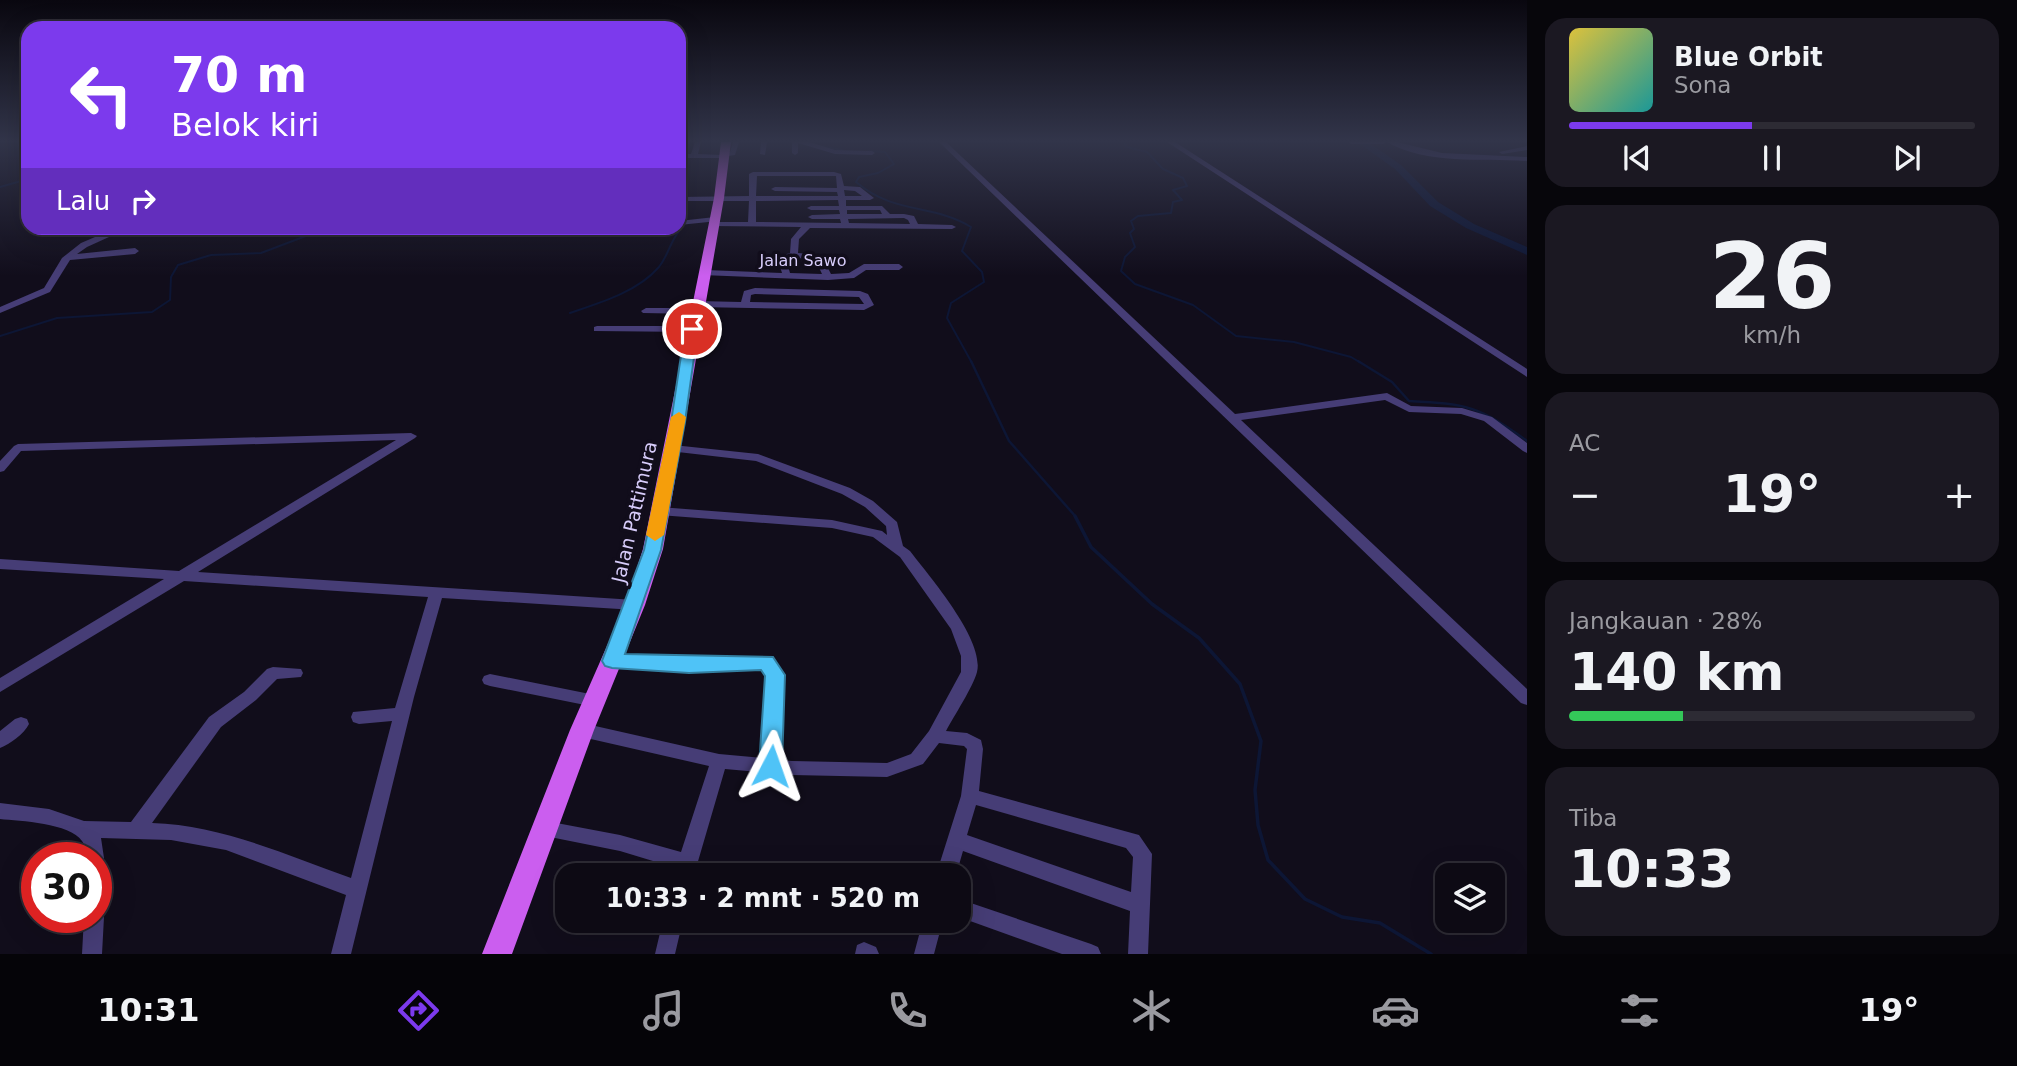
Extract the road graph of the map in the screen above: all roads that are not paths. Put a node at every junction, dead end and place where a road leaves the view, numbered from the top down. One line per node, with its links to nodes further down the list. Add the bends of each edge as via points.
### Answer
1 (721, 187): 8 (main road, Jalan Pattimura)
2 (754, 187): 9 (street)
3 (782, 187): 7 (street)
4 (840, 187): 11 (street)
5 (990, 187): 34 (street)
6 (1239, 187): 33 (street)
7 (776, 188): 9 (street); 11 (street); 12 (street); 17 (street)
8 (719, 198): 9 (street); 10 (street); 14 (main road, Jalan Pattimura)
9 (755, 198): 16 (street)
10 (686, 200)
11 (841, 201): 12 (street); 12 (street); 13 (street, via 888,217); 13 (street, via 858,189); 18 (street)
12 (811, 215): 17 (street); 22 (street, via 795,239)
13 (908, 217): 18 (street)
14 (714, 221): 15 (street); 16 (street); 25 (main road, Jalan Pattimura)
15 (686, 223)
16 (752, 224): 17 (street)
17 (782, 224)
18 (915, 227): 19 (street)
19 (952, 227)
20 (106, 235): 23 (street)
21 (135, 251): 23 (street)
22 (794, 255): 26 (street, via 781,257); 27 (street, via 818,257)
23 (68, 258): 29 (street, via 47,290)
24 (898, 267): 27 (street, Jalan Sawo, via 864,267 851,276)
25 (705, 273): 26 (street, Jalan Sawo); 31 (main road, Jalan Pattimura)
26 (787, 276): 27 (street, Jalan Sawo)
27 (828, 277)
28 (745, 305): 28 (street, via 747,293 755,291 860,294 869,305); 31 (street)
29 (0, 310)
30 (646, 311): 31 (street)
31 (695, 315): 32 (street); 35 (main road, Jalan Pattimura)
32 (597, 328)
33 (1527, 374)
34 (1234, 418): 36 (street, via 1387,396 1418,411 1462,411 1489,419); 48 (street)
35 (673, 449): 38 (main road, Jalan Pattimura); 39 (street, via 758,458 846,491 869,503 892,525)
36 (1527, 449)
37 (0, 468): 41 (street, via 18,448 411,436)
38 (659, 511): 39 (street, via 845,526 877,534); 43 (main road, Jalan Pattimura, via 653,550)
39 (896, 546): 54 (street, via 958,627 969,656 968,672)
40 (0, 565): 41 (street)
41 (179, 574): 42 (street); 47 (street)
42 (437, 591): 43 (street); 50 (street)
43 (635, 604): 44 (main road, Jalan Pattimura)
44 (612, 661): 49 (main road, Jalan Pattimura); 57 (street, via 766,663 775,675)
45 (295, 673): 62 (street, via 268,676 250,696 217,719)
46 (490, 680): 49 (street)
47 (0, 686)
48 (1527, 699)
49 (595, 701): 53 (main road, Jalan Pattimura)
50 (401, 714): 51 (street); 68 (street)
51 (359, 717)
52 (21, 724): 55 (street)
53 (582, 730): 56 (street); 61 (main road, Jalan Pattimura)
54 (935, 736): 57 (street, via 917,759 897,768); 58 (street, via 975,745)
55 (0, 741)
56 (719, 761): 57 (street); 66 (street)
57 (771, 766)
58 (970, 796): 63 (street); 69 (street, via 1132,841 1143,854)
59 (0, 811): 60 (street)
60 (82, 829): 62 (street); 64 (street)
61 (546, 829): 65 (street, via 620,843); 76 (main road, Jalan Pattimura)
62 (136, 830): 68 (street, via 226,842)
63 (956, 840): 67 (street); 69 (street)
64 (93, 842)
65 (670, 863)
66 (687, 863)
67 (949, 863)
68 (357, 890): 75 (street)
69 (1141, 905): 80 (street)
70 (971, 912): 79 (street)
71 (93, 933): 74 (street)
72 (670, 933): 77 (street)
73 (930, 933): 78 (street)
74 (92, 954)
75 (341, 954)
76 (497, 954)
77 (665, 954)
78 (924, 954)
79 (1091, 954)
80 (1138, 954)

